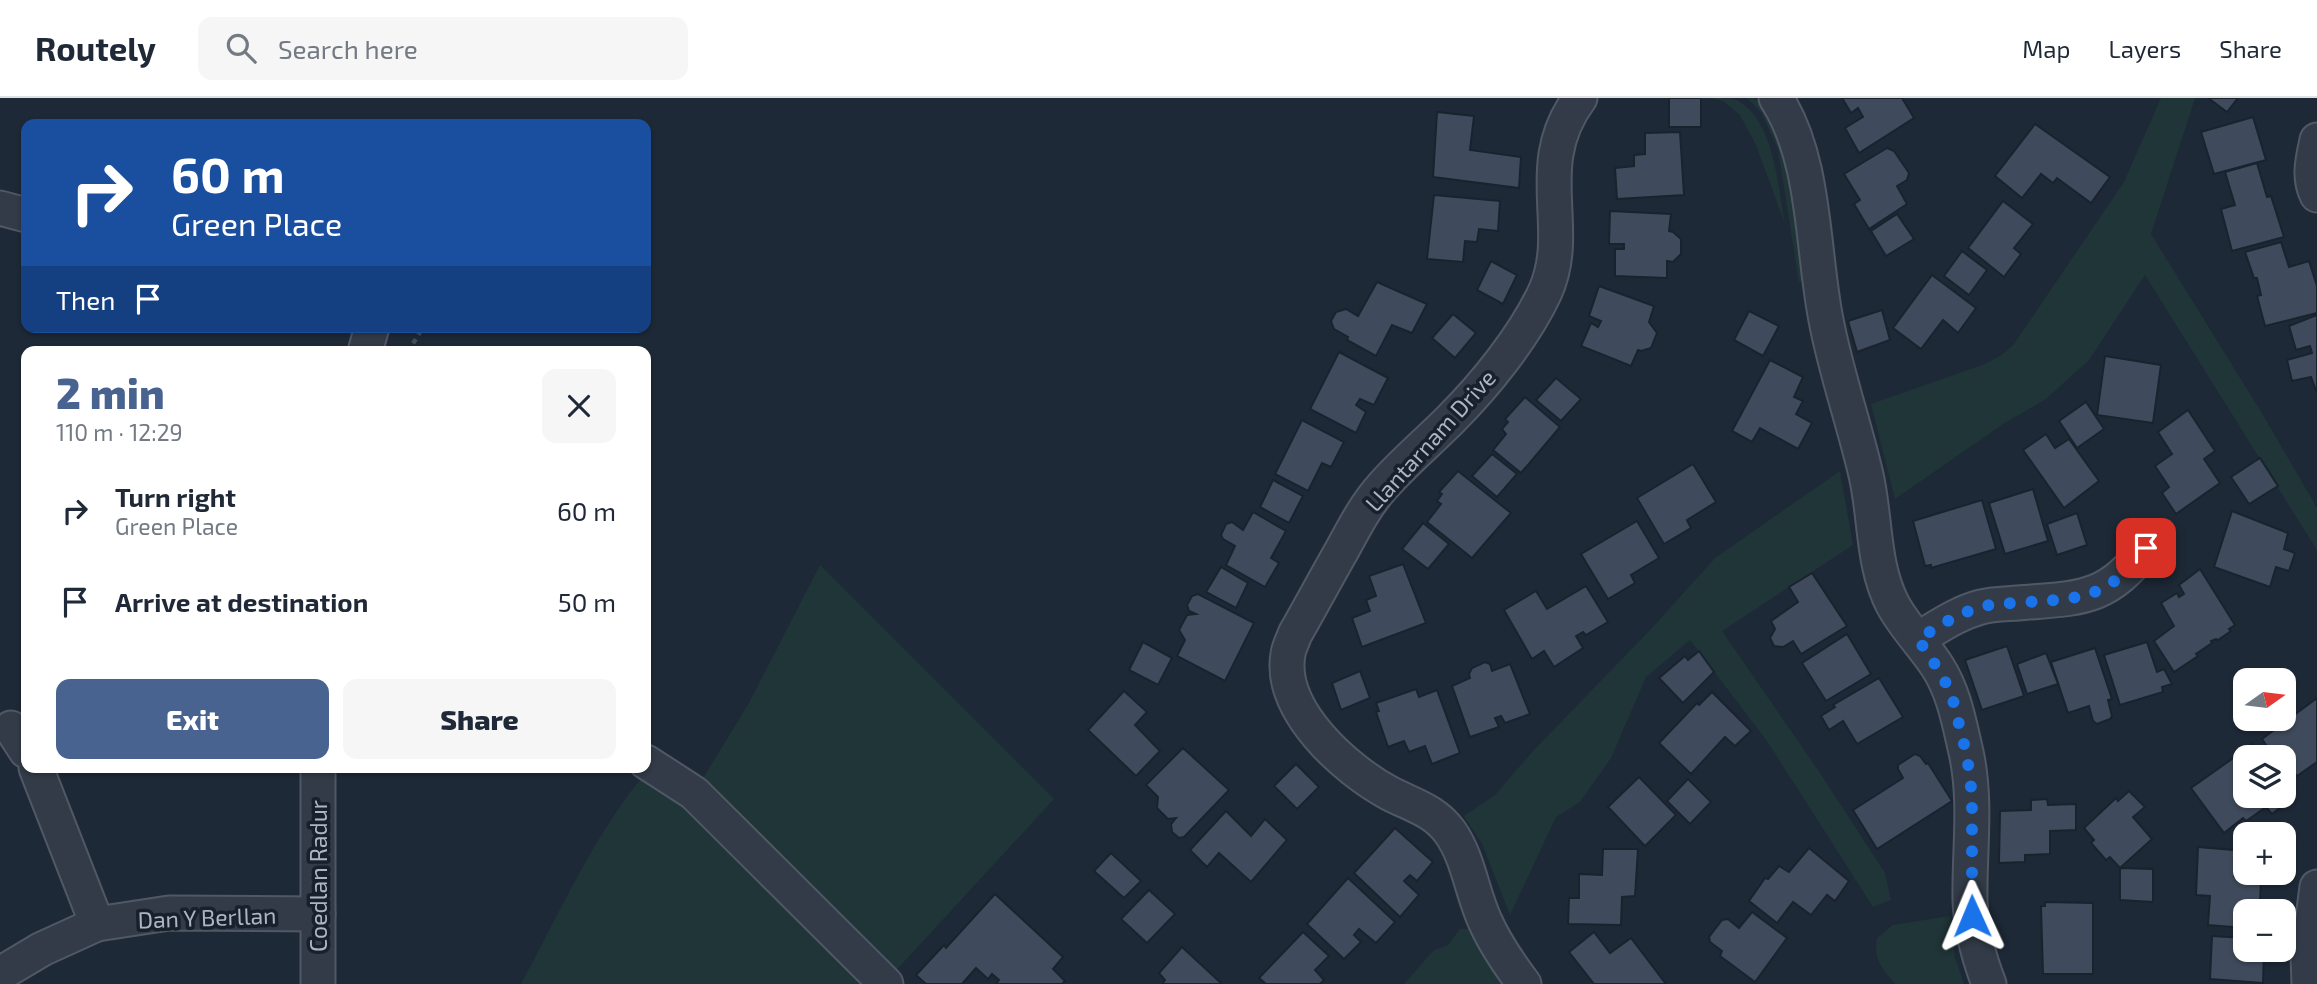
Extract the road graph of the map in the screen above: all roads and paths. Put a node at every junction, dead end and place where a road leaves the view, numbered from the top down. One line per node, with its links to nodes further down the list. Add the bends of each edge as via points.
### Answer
1 (1580, 98): 18 (street, Llantarnam Drive, via 1557,142 1555,248 1544,294 1479,390 1363,511 1288,654 1295,698 1328,747 1357,773 1439,818 1452,835 1485,922)
2 (1776, 98): 8 (street, via 1789,118 1801,153 1826,321 1872,498 1882,574 1894,606)
3 (2317, 140): 4 (street, via 2311,164)
4 (2317, 195)
5 (0, 208): 6 (street)
6 (21, 214)
7 (2146, 548): 8 (street, via 2130,569 2098,592 2078,598 1984,606)
8 (1918, 639): 19 (street, via 1951,692 1967,756 1972,795 1970,902)
9 (651, 765): 17 (street, via 694,793)
10 (38, 773): 14 (street)
11 (318, 773): 13 (street, Coedlan Radur)
12 (2317, 887): 20 (street)
13 (318, 914): 14 (street, Dan Y Berllan, via 169,914); 16 (street, Coedlan Radur)
14 (97, 925): 15 (street, Dan Y Berllan, via 41,948)
15 (0, 974)
16 (318, 984)
17 (886, 984)
18 (1524, 984)
19 (1989, 984)
20 (2309, 984)

